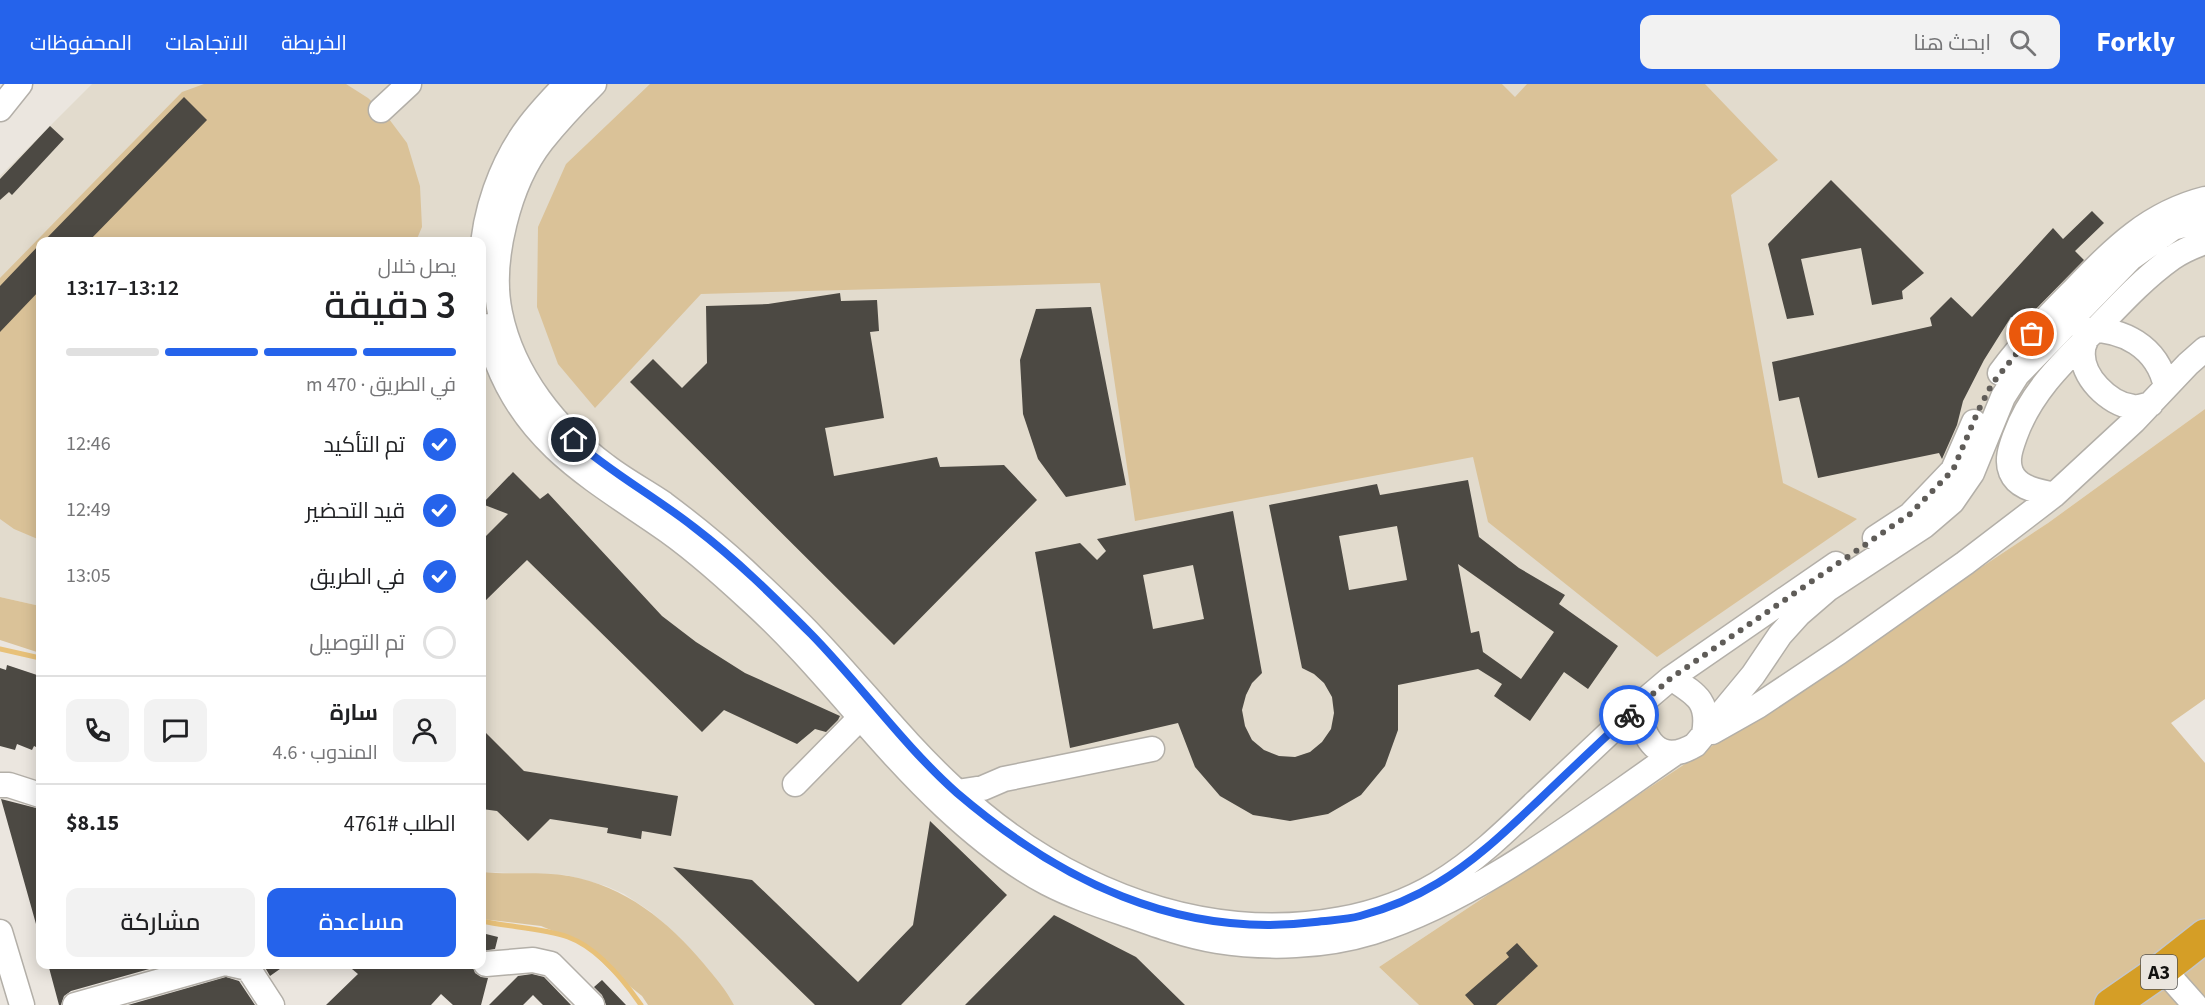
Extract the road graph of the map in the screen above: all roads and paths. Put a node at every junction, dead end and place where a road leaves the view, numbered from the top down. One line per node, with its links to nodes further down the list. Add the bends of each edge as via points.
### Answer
1 (20, 84): 5 (street)
2 (410, 84): 6 (street)
3 (566, 84): 9 (street, via 529,125 498,183)
4 (594, 84): 18 (street, via 540,143 528,162 503,225 498,257 498,307 510,348)
5 (0, 110)
6 (381, 110)
7 (2205, 199): 11 (street, via 2176,208 2138,229)
8 (2205, 219): 12 (street, via 2173,228 2150,243)
9 (484, 237)
10 (2205, 242): 14 (street, via 2174,257)
11 (2087, 276): 12 (street); 15 (street)
12 (2084, 306): 14 (street)
13 (486, 316): 18 (street, via 495,359 507,386)
14 (2081, 331): 15 (street); 17 (street, via 2125,335 2142,346 2160,368); 17 (street, via 2089,374 2108,396 2136,408); 20 (street, via 2040,388 2020,421 2011,446 2010,471 2015,479 2032,490); 24 (street, via 2017,375 1993,418 1972,473 1952,502 1924,526 1828,589 1799,614)
15 (2032, 334): 21 (street, via 1992,384 1953,470 1928,498)
16 (2205, 349): 17 (street)
17 (2158, 396): 20 (street)
18 (546, 424): 19 (street, via 561,455)
19 (606, 478): 23 (street, via 712,566 801,650); 30 (street, via 659,501 722,550 813,636)
20 (2054, 495): 24 (street, via 1805,676)
21 (1671, 678): 22 (street); 24 (street, via 1702,702 1707,718)
22 (1638, 706): 26 (street, via 1641,728 1648,741 1660,750); 30 (street, via 1462,868 1407,898 1359,916 1331,920 1291,925 1234,924 1177,915 1092,884)
23 (860, 718): 27 (street); 30 (street)
24 (1703, 736): 26 (street, via 1695,745)
25 (1152, 749): 30 (street, via 1004,779)
26 (1675, 753): 30 (street, via 1524,856 1438,906 1371,933 1290,945 1217,941 1172,931 1085,901 1043,881 972,830)
27 (795, 784)
28 (0, 785): 29 (street)
29 (36, 794)
30 (951, 799)
31 (0, 932): 37 (street)
32 (2205, 936): 36 (highway, A3)
33 (486, 964): 40 (street, via 532,960 551,964)
34 (202, 969): 38 (street)
35 (249, 969): 39 (street)
36 (2163, 969): 41 (highway, A3); 42 (street)
37 (22, 1005)
38 (75, 1005)
39 (272, 1005)
40 (592, 1005)
41 (2111, 1005)
42 (2195, 1005)

